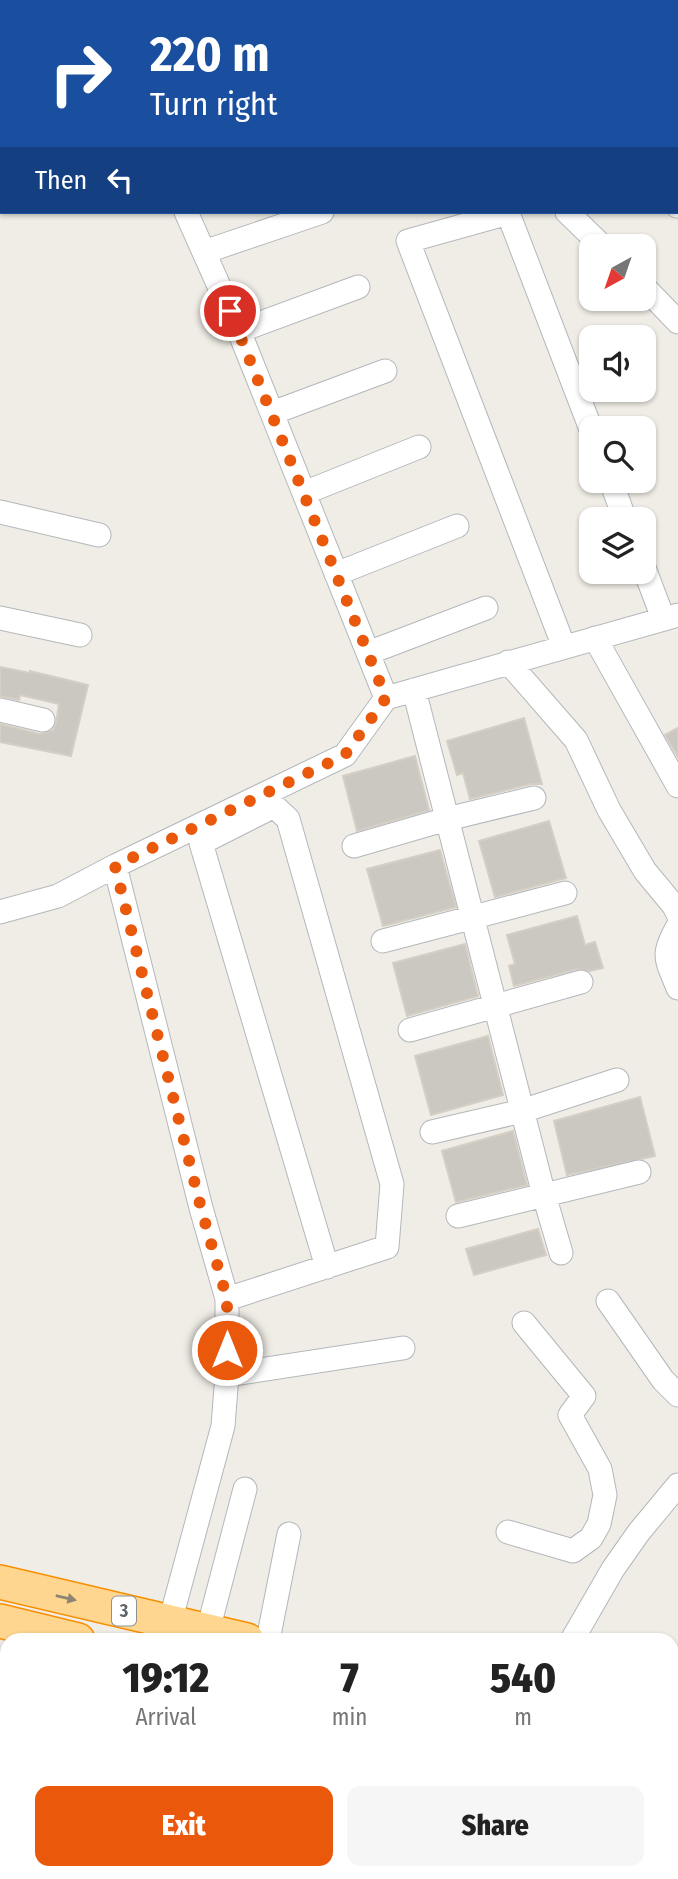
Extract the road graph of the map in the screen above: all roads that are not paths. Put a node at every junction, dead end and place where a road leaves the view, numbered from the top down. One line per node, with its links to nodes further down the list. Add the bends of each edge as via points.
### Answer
1 (187, 214): 7 (street)
2 (315, 214): 7 (street)
3 (504, 214): 27 (street, via 408,241)
4 (508, 214): 14 (street)
5 (578, 215): 6 (street)
6 (593, 234)
7 (204, 252): 11 (street)
8 (358, 287): 11 (street)
9 (656, 300): 10 (street)
10 (678, 321)
11 (239, 331): 13 (street)
12 (385, 371): 13 (street)
13 (272, 413): 16 (street)
14 (586, 416)
15 (419, 447): 16 (street)
16 (304, 494): 20 (street)
17 (0, 512): 19 (street)
18 (457, 526): 20 (street)
19 (99, 535)
20 (336, 574): 28 (street)
21 (653, 584): 23 (street)
22 (486, 608): 28 (street)
23 (671, 617): 26 (street)
24 (0, 618): 25 (street)
25 (80, 635)
26 (595, 638): 27 (street); 34 (street)
27 (564, 647): 29 (street)
28 (368, 653): 31 (street)
29 (508, 662): 30 (street); 41 (street, via 576,740 650,881)
30 (414, 690): 31 (street); 36 (street)
31 (386, 698): 38 (street, via 345,755)
32 (0, 710): 33 (street)
33 (43, 720)
34 (678, 786)
35 (534, 798): 36 (street)
36 (447, 819): 37 (street); 42 (street)
37 (354, 846)
38 (115, 866): 40 (street, via 58,896); 57 (street)
39 (565, 893): 42 (street)
40 (0, 912)
41 (678, 914)
42 (472, 918): 44 (street); 47 (street)
43 (678, 926): 46 (street, via 666,949)
44 (383, 941)
45 (581, 982): 47 (street)
46 (678, 988)
47 (495, 1006): 48 (street); 50 (street)
48 (410, 1030)
49 (617, 1080): 50 (street)
50 (522, 1111): 51 (street); 53 (street)
51 (432, 1132)
52 (639, 1171): 53 (street)
53 (544, 1195): 54 (street); 55 (street)
54 (458, 1216)
55 (561, 1253)
56 (327, 1267): 56 (street, via 387,1247 392,1184 288,819 275,806 201,843); 57 (street)
57 (227, 1299): 61 (street)
58 (608, 1301): 62 (street)
59 (524, 1323): 67 (street, via 584,1396 570,1415 600,1469 605,1495)
60 (403, 1348): 61 (street)
61 (227, 1375): 71 (street, via 223,1426)
62 (678, 1395)
63 (678, 1486): 68 (street)
64 (245, 1489): 72 (street)
65 (508, 1532): 67 (street, via 573,1551)
66 (289, 1534): 75 (street)
67 (591, 1538): 68 (street)
68 (613, 1569): 76 (street)
69 (0, 1582): 71 (highway, 3, one-way to 71)
70 (0, 1621): 73 (highway)
71 (170, 1622): 72 (highway, 3)
72 (208, 1630): 74 (highway, 3)
73 (49, 1633)
74 (220, 1633)
75 (269, 1633)
76 (576, 1633)

